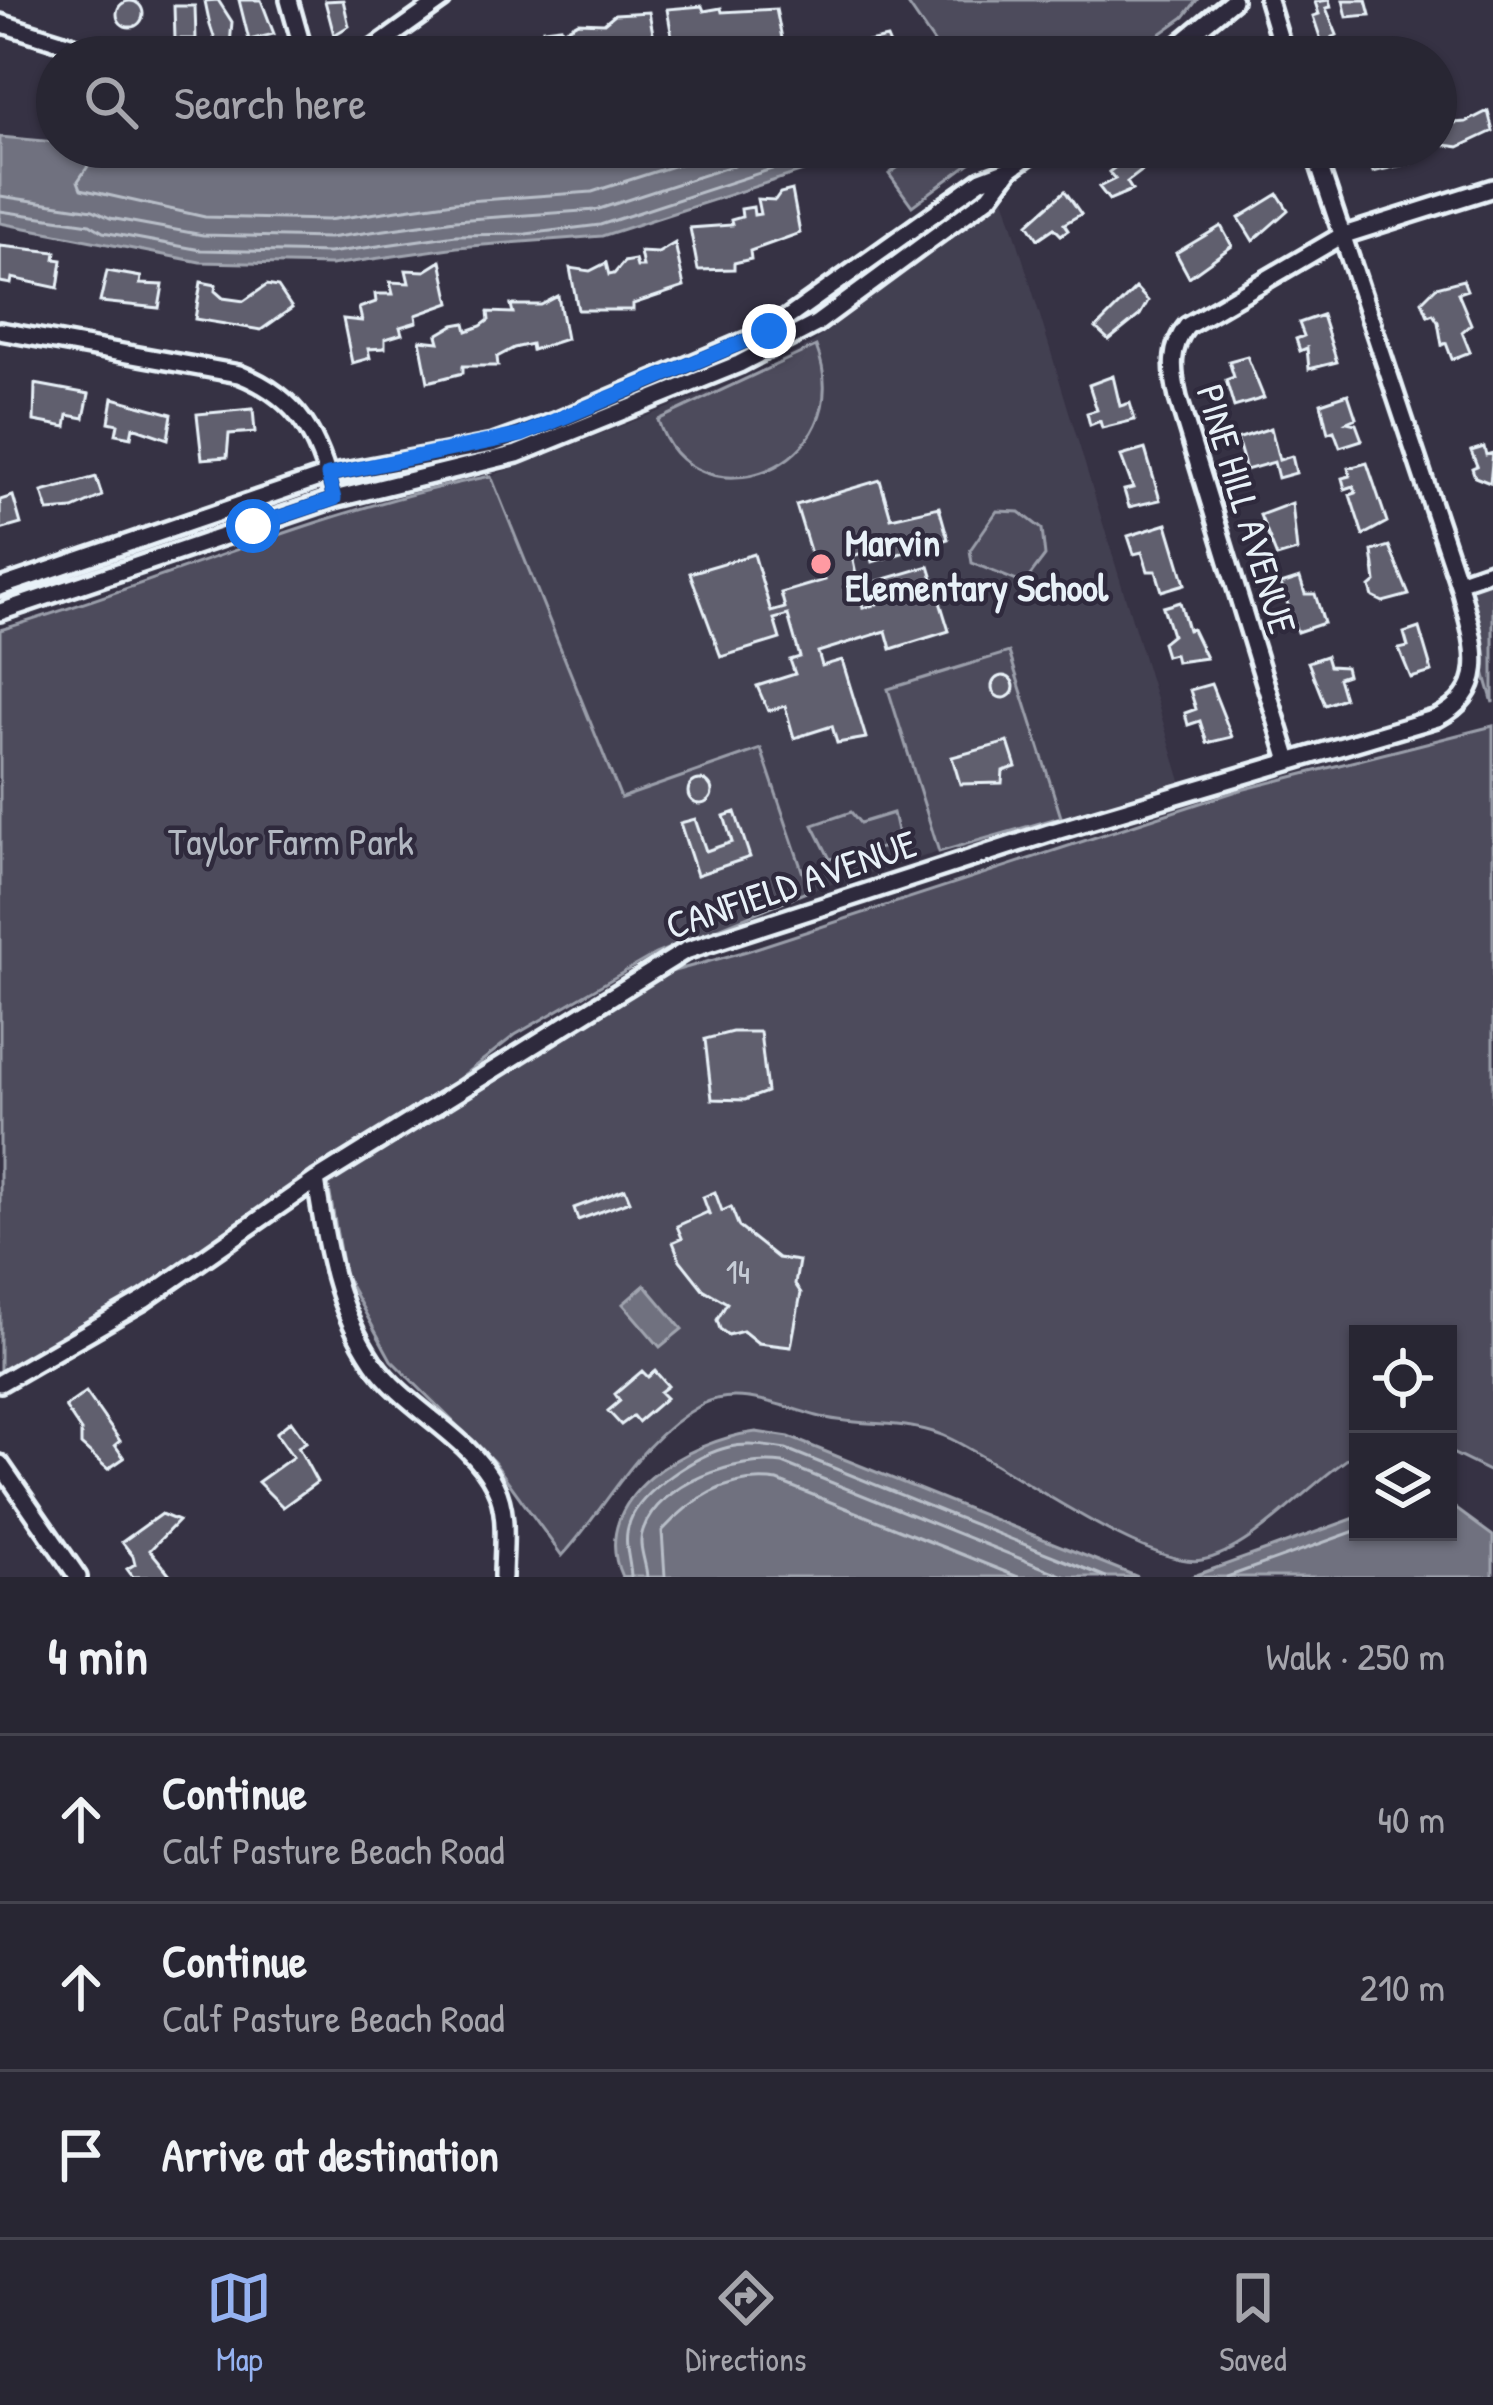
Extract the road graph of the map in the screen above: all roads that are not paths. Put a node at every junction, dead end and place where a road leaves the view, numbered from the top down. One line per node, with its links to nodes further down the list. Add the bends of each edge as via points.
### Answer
1 (289, 0): 9 (street)
2 (442, 0): 10 (street)
3 (1216, 0): 6 (street)
4 (1233, 0): 6 (street)
5 (1268, 0): 12 (street)
6 (1207, 22): 11 (street)
7 (0, 23): 8 (street)
8 (41, 36)
9 (298, 36)
10 (391, 36)
11 (1190, 36)
12 (1279, 36)
13 (1013, 168): 17 (street, via 990,196)
14 (1320, 168): 16 (street)
15 (1493, 188): 16 (street, PINE HILL AVENUE)
16 (1341, 236): 24 (street); 27 (street, PINE HILL AVENUE, via 1186,326 1173,355 1178,398)
17 (811, 316): 19 (street, via 521,435); 20 (street, via 739,364 517,454)
18 (0, 331): 19 (street, via 270,386 310,425)
19 (328, 475): 20 (street); 21 (street)
20 (334, 499): 22 (street)
21 (134, 543): 22 (street); 25 (street)
22 (141, 567): 26 (street)
23 (1493, 570): 24 (street)
24 (1458, 582): 27 (street, CANFIELD AVENUE, via 1478,654 1476,688 1458,709)
25 (0, 587)
26 (0, 612)
27 (1289, 760): 28 (street, CANFIELD AVENUE, via 686,951)
28 (316, 1180): 29 (street, CANFIELD AVENUE, via 144,1300); 32 (street, via 348,1321 376,1366 495,1485 504,1516)
29 (0, 1383)
30 (0, 1464): 31 (street)
31 (79, 1577)
32 (503, 1577)

